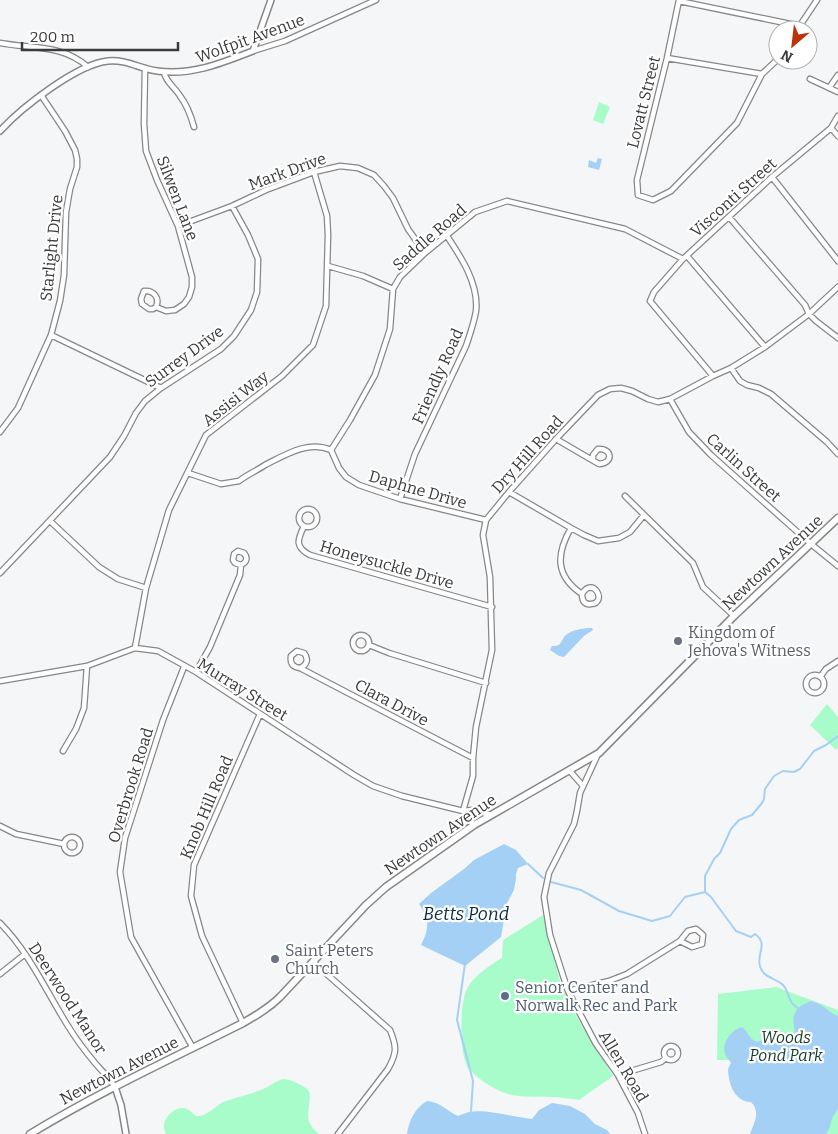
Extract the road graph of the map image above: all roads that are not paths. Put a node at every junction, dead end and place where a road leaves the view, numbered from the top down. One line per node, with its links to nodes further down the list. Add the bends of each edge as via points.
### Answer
1 (271, 0): 8 (street)
2 (376, 0): 8 (street, Wolfpit Avenue, via 284,42)
3 (817, 0): 5 (street)
4 (679, 1): 6 (street); 9 (street, Lovatt Street)
5 (804, 20)
6 (768, 21)
7 (0, 43): 10 (street, via 58,51 75,57)
8 (253, 51): 13 (street, Wolfpit Avenue, via 197,70)
9 (667, 58): 14 (street); 14 (street, Lovatt Street, via 637,180 638,194 652,200 671,191 737,123)
10 (88, 67): 11 (street, Wolfpit Avenue, via 114,61); 19 (street, Wolfpit Avenue)
11 (145, 68): 13 (street, Wolfpit Avenue); 29 (street, Silwen Lane, via 146,151)
12 (768, 68): 14 (street)
13 (164, 72): 21 (street, via 165,79 188,108)
14 (762, 74)
15 (838, 75): 17 (street)
16 (810, 79): 17 (street)
17 (830, 88): 18 (street)
18 (838, 92)
19 (41, 95): 23 (street, Wolfpit Avenue); 39 (street, Starlight Drive, via 65,131 77,159 66,212 64,275)
20 (838, 116): 22 (street, Visconti Street)
21 (194, 127)
22 (831, 128): 24 (street); 26 (street, Visconti Street)
23 (0, 131)
24 (838, 136)
25 (314, 172): 27 (street, Mark Drive); 31 (street, Mark Drive, via 340,166 358,168 374,175 393,198); 34 (street, Assisi Way, via 326,216)
26 (772, 177): 28 (street, Visconti Street); 33 (street)
27 (232, 206): 29 (street, Mark Drive); 44 (street, Surrey Drive, via 258,260 257,292 251,310 221,349)
28 (730, 217): 32 (street, Visconti Street); 38 (street, via 806,305)
29 (178, 226): 37 (street, Silwen Lane, via 192,277 191,292 184,304 175,310 166,312)
30 (447, 236): 31 (street, Saddle Road); 32 (street, Saddle Road, via 475,212 507,201 625,229); 54 (street, Friendly Road, via 470,276 476,309 466,346 418,448)
31 (424, 253): 36 (street, Saddle Road, via 400,277)
32 (685, 257): 41 (street); 43 (street, Visconti Street, via 650,301)
33 (838, 260)
34 (328, 266): 36 (street); 51 (street, Assisi Way, via 326,306 313,345 282,376 206,435)
35 (838, 287): 38 (street)
36 (393, 289): 48 (street, Saddle Road, via 390,329 375,375)
37 (156, 307): 37 (street, via 158,302 154,294 144,291 142,304 149,309)
38 (809, 314): 40 (street); 41 (street)
39 (50, 335): 44 (street); 46 (street, Starlight Drive, via 18,408)
40 (838, 338)
41 (765, 347): 42 (street)
42 (731, 368): 43 (street); 49 (street, via 740,381 772,394)
43 (713, 376): 45 (street)
44 (161, 388): 58 (street, Surrey Drive, via 145,401 110,458)
45 (670, 399): 47 (street, Dry Hill Road, via 658,402 621,388 610,389 598,395); 61 (street, Carlin Street, via 688,432)
46 (0, 432)
47 (556, 439): 50 (street); 52 (street, Dry Hill Road)
48 (331, 450): 51 (street, via 322,446 294,451 230,483 221,484); 54 (street, Daphne Drive, via 346,477 359,485)
49 (838, 454)
50 (593, 460)
51 (188, 473): 65 (street, Assisi Way, via 168,510)
52 (509, 492): 57 (street, Dry Hill Road); 60 (street)
53 (625, 496): 55 (street)
54 (400, 499): 57 (street, Daphne Drive)
55 (644, 515): 60 (street, via 630,532 619,538 598,541); 68 (street, via 693,563 702,587)
56 (838, 518): 61 (main road, Newtown Avenue)
57 (486, 520): 67 (street, via 483,535)
58 (50, 521): 64 (street, Surrey Drive); 65 (street, via 99,567 118,579)
59 (304, 526): 59 (street, Honeysuckle Drive, via 315,524 317,515 314,511 309,509 301,513 299,517); 67 (street, Honeysuckle Drive, via 298,542 300,548 310,555)
60 (571, 528): 66 (street, via 561,550 561,566 568,582)
61 (812, 544): 63 (street, Carlin Street); 68 (main road, Newtown Avenue)
62 (241, 565): 75 (street, via 240,575)
63 (838, 566)
64 (0, 573)
65 (146, 588): 70 (street, Assisi Way)
66 (582, 594)
67 (492, 607): 78 (street, via 492,650)
68 (734, 616): 81 (main road, Newtown Avenue)
69 (369, 645): 78 (street)
70 (135, 648): 72 (street); 73 (street, Murray Street, via 158,651)
71 (838, 661): 76 (street)
72 (88, 666): 77 (street); 80 (street, via 84,708)
73 (184, 667): 75 (street, Murray Street); 97 (street, Overbrook Road, via 163,720 125,838 120,872 131,937)
74 (300, 668): 82 (street, Clara Drive)
75 (196, 672): 79 (street, Murray Street)
76 (820, 677): 76 (street, via 808,678 809,691 822,690 824,683)
77 (0, 681)
78 (486, 683): 82 (street)
79 (260, 714): 85 (street, Murray Street, via 373,786); 96 (street, Knob Hill Road, via 194,865 191,896 202,936)
80 (63, 751)
81 (599, 753): 83 (main road, Newtown Avenue); 84 (street, Allen Road)
82 (473, 758): 85 (street, via 473,776)
83 (569, 770): 84 (street); 86 (main road, Newtown Avenue)
84 (583, 786): 95 (street, Allen Road, via 574,824 549,873 544,897 550,935)
85 (463, 811): 86 (street, Murray Street); 87 (street)
86 (491, 815): 87 (main road, Newtown Avenue)
87 (474, 825): 93 (main road, Newtown Avenue, via 386,887)
88 (0, 826): 89 (street, via 16,834)
89 (64, 844)
90 (0, 923): 92 (street, Deerwood Manor)
91 (680, 941): 91 (street, via 692,947 702,944 703,936 696,929 688,931); 95 (street, via 627,974)
92 (25, 954): 94 (street); 100 (street, Deerwood Manor, via 80,1044)
93 (313, 962): 96 (main road, Newtown Avenue, via 270,1007); 103 (street, via 390,1030 395,1041 394,1059 388,1069)
94 (0, 974)
95 (568, 991): 99 (street, Allen Road, via 596,1044)
96 (243, 1023): 97 (main road, Newtown Avenue)
97 (193, 1048): 100 (main road, Newtown Avenue)
98 (666, 1058): 99 (street)
99 (618, 1075): 104 (street, Allen Road)
100 (115, 1087): 101 (main road, Newtown Avenue); 102 (street)
101 (30, 1134)
102 (126, 1134)
103 (338, 1134)
104 (645, 1134)

